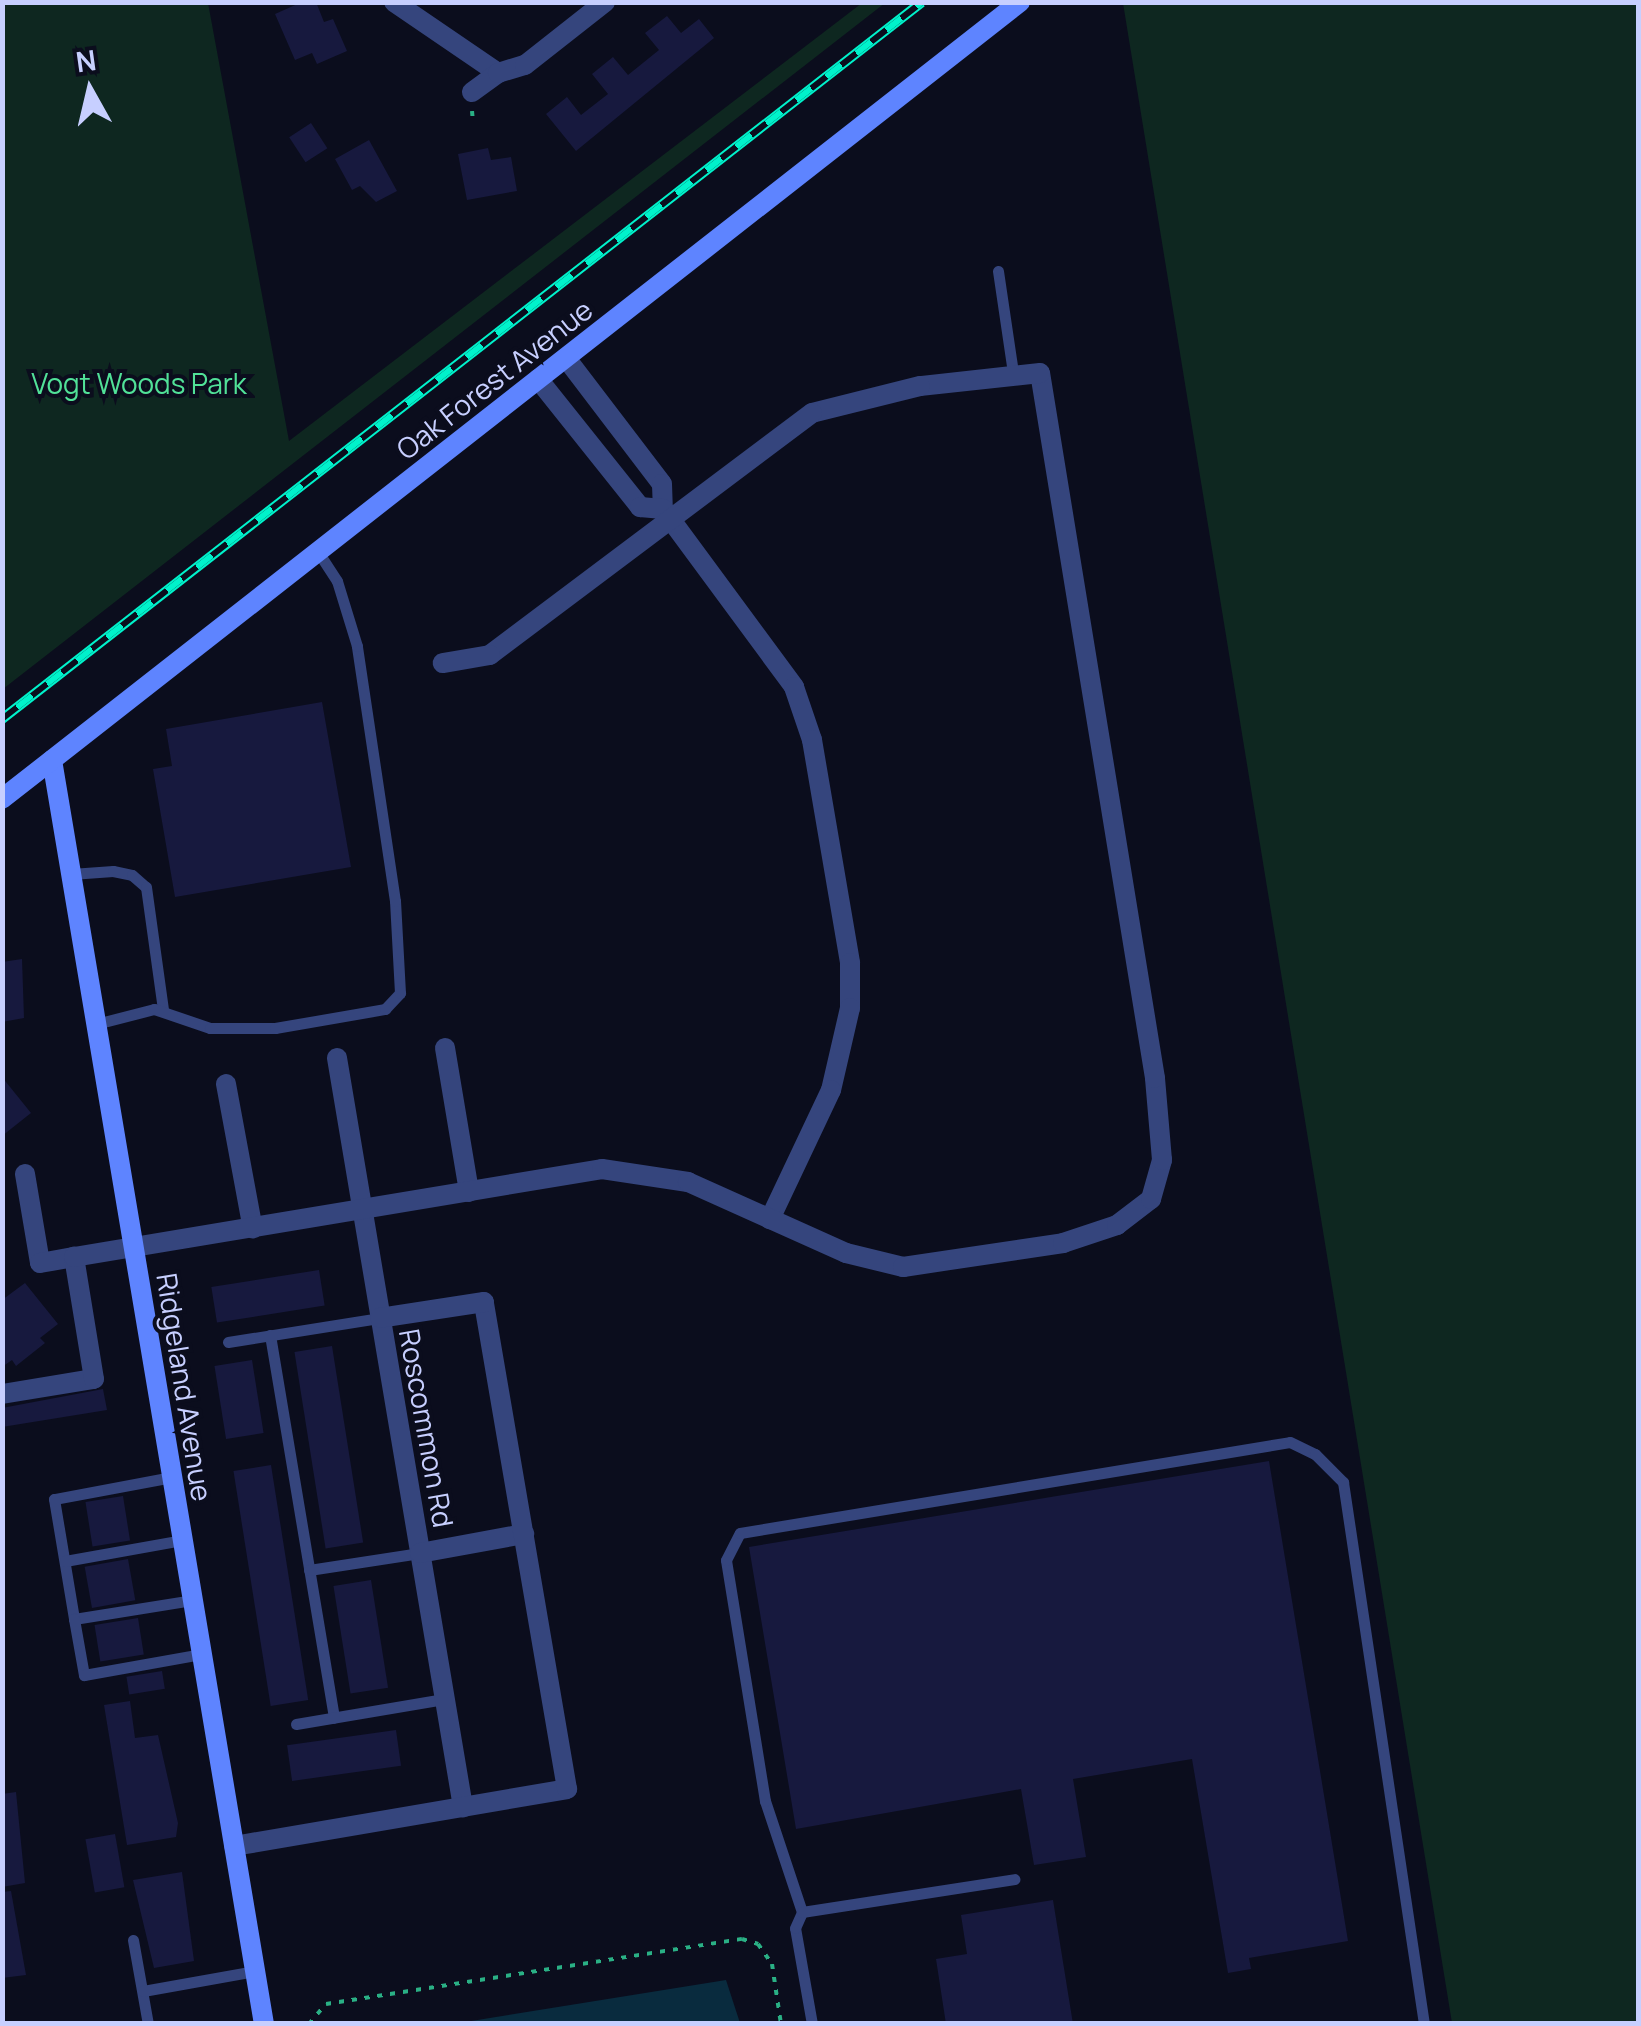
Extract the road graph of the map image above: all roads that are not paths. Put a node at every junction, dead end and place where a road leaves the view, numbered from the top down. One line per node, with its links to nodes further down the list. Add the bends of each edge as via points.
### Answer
1 (394, 2): 4 (street)
2 (605, 2): 4 (street, via 525,66)
3 (1020, 2): 7 (street, Oak Forest Avenue)
4 (498, 73): 5 (street)
5 (472, 92)
6 (998, 270): 8 (lane)
7 (566, 358): 9 (street, Oak Forest Avenue); 10 (street, via 662,484)
8 (1013, 372): 10 (street, via 852,398 812,413); 24 (street, via 1040,373 1155,1078 1162,1160 1151,1199 1117,1224 1063,1243 903,1267 846,1253)
9 (538, 379): 10 (street, via 640,506); 11 (street, Oak Forest Avenue)
10 (666, 513): 12 (street, via 490,655); 24 (street, via 794,687 812,740 850,963 839,1064)
11 (318, 552): 13 (street, Oak Forest Avenue); 16 (lane, via 337,581 357,646 395,901 400,993 385,1010 246,1030 210,1028)
12 (443, 662)
13 (52, 760): 14 (street, Oak Forest Avenue); 15 (street, Ridgeland Avenue)
14 (2, 799)
15 (71, 874): 16 (lane, via 132,874 146,887); 17 (street, Ridgeland Avenue)
16 (163, 1010): 17 (lane)
17 (96, 1024): 26 (street, Ridgeland Avenue)
18 (445, 1048): 22 (street)
19 (337, 1058): 23 (street, Roscommon Rd)
20 (226, 1084): 25 (street)
21 (25, 1174): 27 (street, via 40,1262)
22 (469, 1192): 23 (street); 24 (street, via 602,1169 640,1171 688,1182)
23 (362, 1210): 25 (street); 28 (street, Roscommon Rd)
24 (770, 1219)
25 (253, 1230): 26 (street)
26 (134, 1250): 27 (street); 32 (street, Ridgeland Avenue)
27 (74, 1257): 31 (street, via 94,1380)
28 (380, 1318): 29 (lane); 33 (street, via 484,1302); 35 (street, Roscommon Rd)
29 (270, 1335): 30 (lane); 37 (lane)
30 (228, 1342)
31 (2, 1394)
32 (172, 1478): 34 (street, Ridgeland Avenue); 36 (lane, via 54,1498)
33 (524, 1534): 35 (street); 44 (street, via 567,1789)
34 (182, 1540): 36 (lane); 38 (street, Ridgeland Avenue)
35 (420, 1553): 37 (lane); 41 (street, Roscommon Rd)
36 (65, 1561): 39 (lane)
37 (309, 1570): 42 (lane)
38 (193, 1600): 39 (lane); 40 (street, Ridgeland Avenue)
39 (74, 1619): 40 (lane, via 84,1674)
40 (202, 1654): 45 (street, Ridgeland Avenue)
41 (444, 1699): 42 (lane); 44 (street, Roscommon Rd)
42 (334, 1718): 43 (lane)
43 (296, 1724)
44 (462, 1807): 45 (street)
45 (234, 1846): 49 (street, Ridgeland Avenue)
46 (1014, 1879): 47 (lane)
47 (802, 1912): 53 (lane, via 795,1928); 54 (lane, via 765,1802 726,1560 740,1533 1290,1442 1315,1454 1343,1482)
48 (134, 1940): 50 (lane)
49 (255, 1972): 50 (lane); 52 (street, Ridgeland Avenue)
50 (142, 1991): 51 (lane)
51 (148, 2024)
52 (264, 2024)
53 (812, 2024)
54 (1424, 2024)

